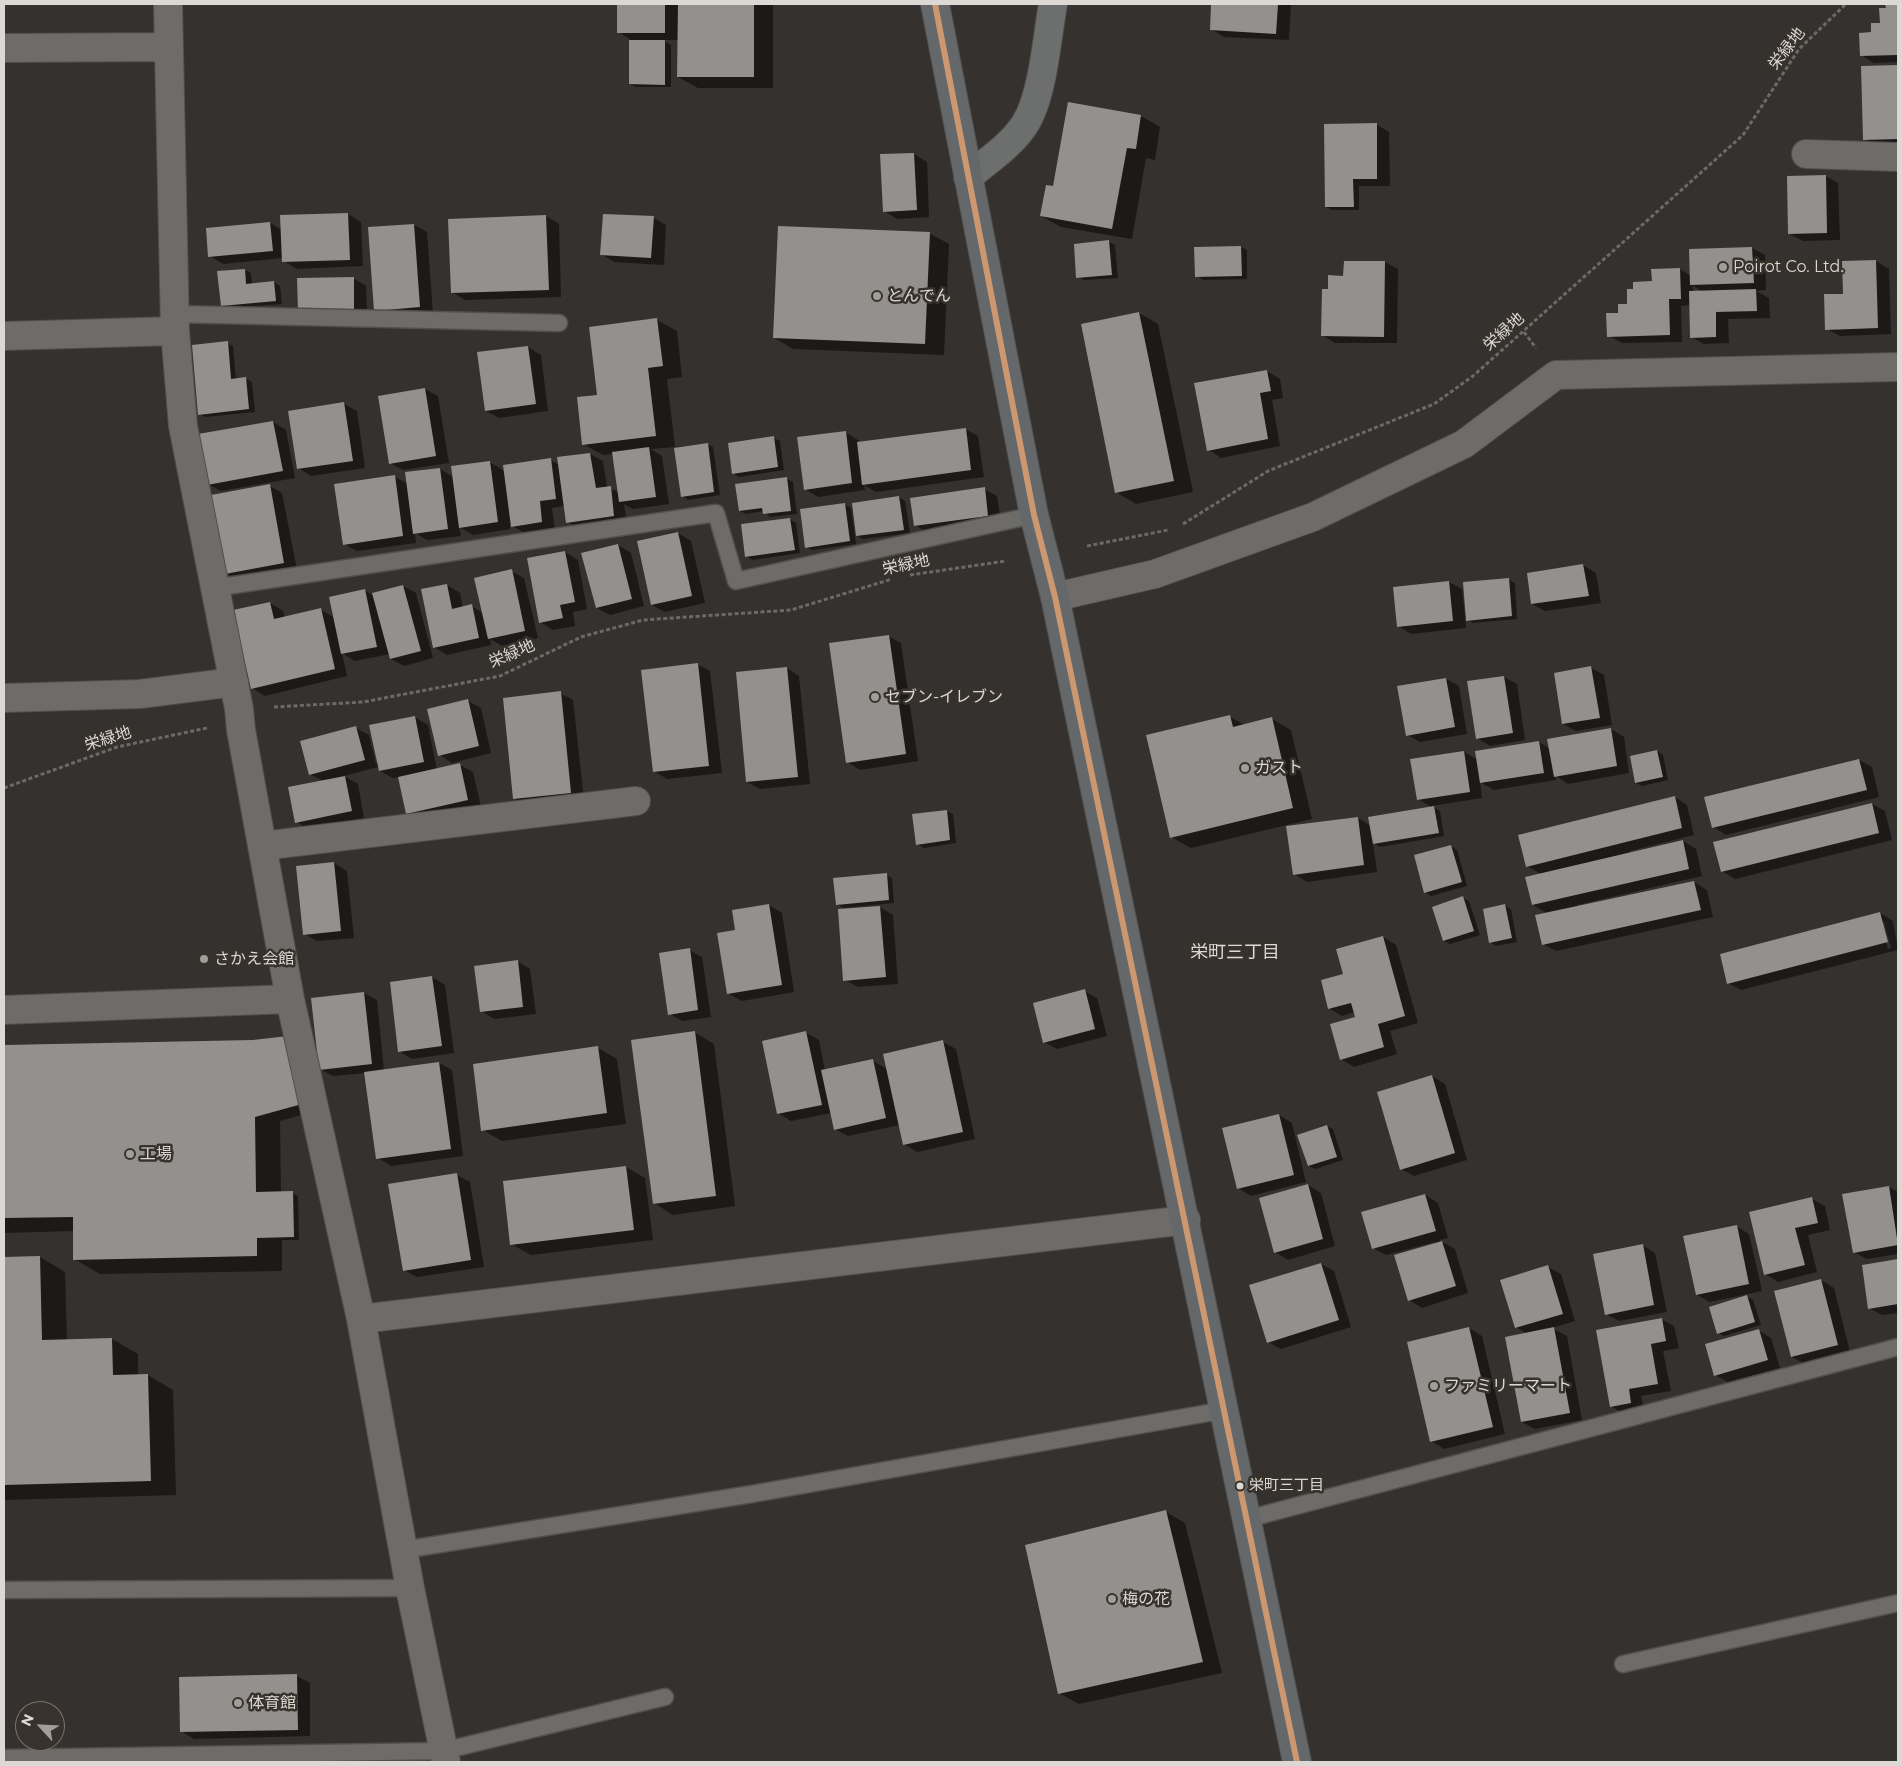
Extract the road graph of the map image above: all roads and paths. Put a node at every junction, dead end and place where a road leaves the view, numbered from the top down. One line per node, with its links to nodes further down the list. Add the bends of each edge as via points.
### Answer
1 (168, 4): 5 (street)
2 (934, 4): 9 (main road)
3 (1053, 4): 9 (street, via 1036,100 1025,124 1011,141)
4 (1846, 4): 15 (path, 栄緑地, via 1799,49 1743,135 1473,376 1434,404 1268,471 1177,528)
5 (168, 47): 6 (street); 10 (street)
6 (4, 48)
7 (1806, 154): 8 (street)
8 (1898, 157)
9 (968, 177): 14 (main road)
10 (175, 323): 11 (lane); 12 (street); 19 (street, via 183,426)
11 (559, 323)
12 (4, 336)
13 (1898, 367): 20 (street, via 1556,375 1464,444 1313,517 1155,574)
14 (1034, 515): 19 (lane, via 736,581 716,513); 20 (main road)
15 (1088, 546)
16 (1006, 561): 17 (path, 栄緑地)
17 (909, 576)
18 (900, 577): 23 (path, 栄緑地, via 791,610 643,620 581,637 500,676 363,702)
19 (214, 588): 21 (street)
20 (1055, 597): 29 (main road)
21 (234, 682): 22 (street, via 140,694); 23 (street)
22 (4, 698)
23 (239, 709): 24 (path, 栄緑地, via 223,724 117,747); 26 (street)
24 (4, 788)
25 (636, 801): 26 (street)
26 (262, 846): 27 (street)
27 (290, 999): 28 (street); 30 (street)
28 (4, 1010)
29 (1186, 1220): 30 (street); 32 (main road)
30 (361, 1319): 34 (street)
31 (1898, 1347): 33 (lane)
32 (1225, 1410): 33 (main road); 34 (lane, via 752,1494)
33 (1247, 1519): 42 (main road)
34 (403, 1550): 35 (street)
35 (410, 1588): 36 (lane); 40 (street)
36 (4, 1590)
37 (1898, 1603): 38 (lane)
38 (1622, 1664)
39 (665, 1697): 40 (lane)
40 (445, 1757): 41 (lane)
41 (4, 1758)
42 (1297, 1762)

